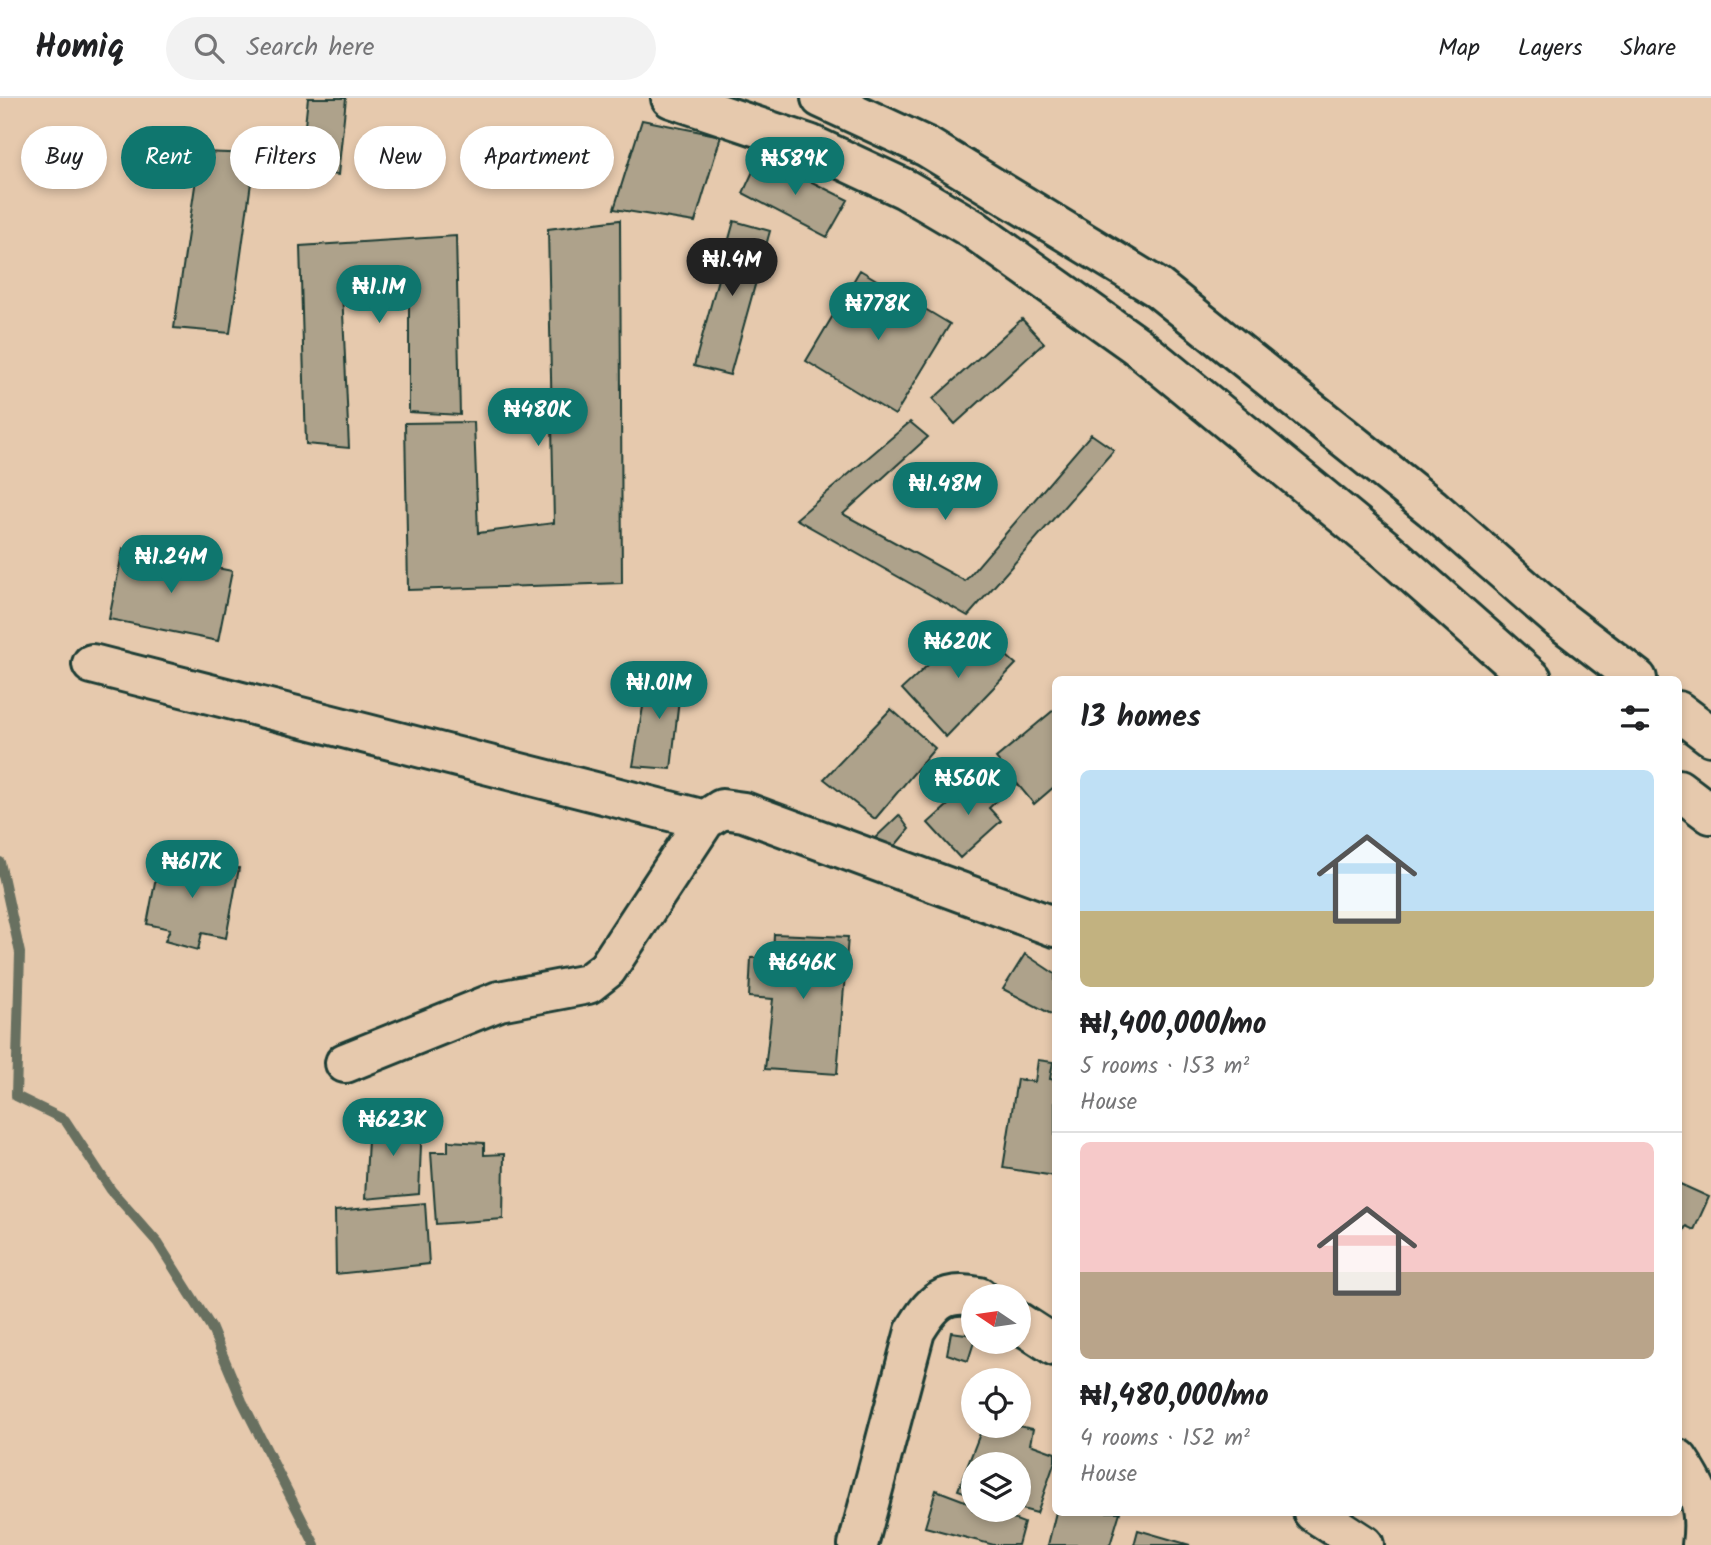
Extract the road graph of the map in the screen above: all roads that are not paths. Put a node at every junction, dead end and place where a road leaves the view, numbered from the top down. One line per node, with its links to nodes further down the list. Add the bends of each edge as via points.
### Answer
1 (671, 98): 4 (street, via 809,144 905,189 973,229 1136,345 1388,551)
2 (821, 98): 5 (street, via 927,147 1158,288)
3 (92, 664): 10 (street)
4 (1517, 675)
5 (1633, 676)
6 (1682, 713): 7 (street)
7 (1711, 736)
8 (1682, 792): 9 (street)
9 (1711, 814)
10 (705, 820): 11 (street, via 722,809 744,812); 12 (street, via 607,970 588,984 499,1001)
11 (1052, 926)
12 (345, 1063)
13 (961, 1296): 18 (street, via 951,1295 930,1307 915,1331)
14 (1031, 1330): 15 (street)
15 (1052, 1344)
16 (1682, 1465): 20 (street, via 1698,1489)
17 (1319, 1516): 19 (street)
18 (858, 1545)
19 (1364, 1545)
20 (1702, 1545)

